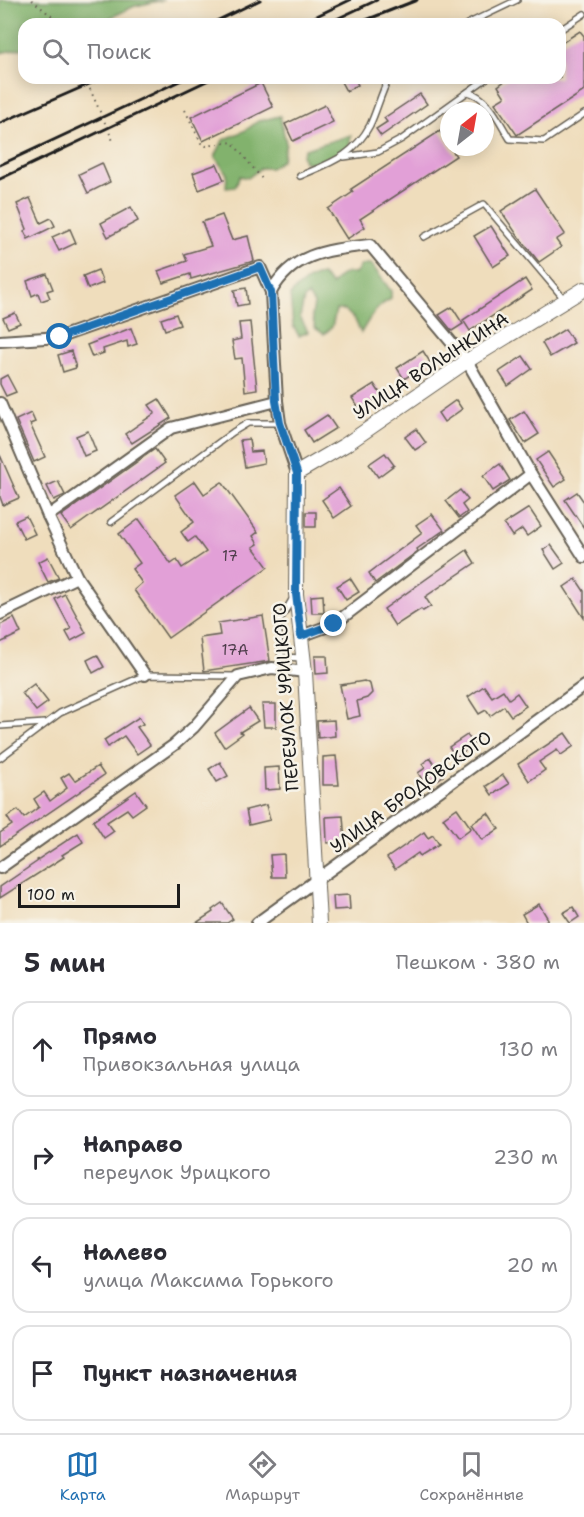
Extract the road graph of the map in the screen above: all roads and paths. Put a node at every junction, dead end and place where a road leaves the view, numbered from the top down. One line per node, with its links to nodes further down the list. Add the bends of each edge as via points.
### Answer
1 (32, 0): 4 (path)
2 (517, 0): 5 (lane)
3 (583, 17): 6 (lane)
4 (54, 18)
5 (480, 18)
6 (566, 27)
7 (89, 84): 13 (path)
8 (385, 84): 14 (lane, via 371,124)
9 (479, 84): 10 (lane)
10 (468, 92): 12 (lane, via 480,95 510,139 544,141); 14 (lane, via 378,152)
11 (185, 110): 16 (path, via 201,143 206,146 232,142)
12 (584, 114)
13 (114, 143)
14 (344, 157): 15 (lane)
15 (300, 176)
16 (263, 180)
17 (424, 237): 20 (lane, via 484,204)
18 (584, 289): 20 (street, УЛИЦА ВОЛЫНКИНА)
19 (271, 292): 21 (street, via 260,267 60,337); 22 (street, via 294,264 324,251 370,245); 23 (street, ПЕРЕУЛОК УРИЦКОГО)
20 (565, 300): 22 (street, УЛИЦА ВОЛЫНКИНА)
21 (0, 341)
22 (467, 361): 26 (street, УЛИЦА ВОЛЫНКИНА, via 345,445); 27 (street)
23 (276, 401): 25 (street, ПЕРЕУЛОК УРИЦКОГО); 28 (street, via 171,428)
24 (0, 403): 28 (street)
25 (280, 423): 26 (street, ПЕРЕУЛОК УРИЦКОГО); 29 (lane, via 248,423)
26 (297, 473): 32 (street, ПЕРЕУЛОК УРИЦКОГО)
27 (531, 474): 30 (street); 34 (street, via 334,624)
28 (48, 516): 31 (street)
29 (111, 522)
30 (584, 557)
31 (77, 577): 33 (street); 36 (street)
32 (296, 594): 34 (street, ПЕРЕУЛОК УРИЦКОГО); 35 (lane, via 278,623 281,657)
33 (0, 614)
34 (301, 636): 35 (street, ПЕРЕУЛОК УРИЦКОГО)
35 (305, 665): 37 (street); 43 (street, ПЕРЕУЛОК УРИЦКОГО)
36 (145, 675): 37 (lane); 39 (lane, via 60,713)
37 (238, 676): 42 (street, via 174,746)
38 (584, 686): 43 (street, УЛИЦА БРОДОВСКОГО)
39 (47, 723): 40 (lane); 41 (lane)
40 (0, 726)
41 (0, 758)
42 (0, 868)
43 (317, 881): 44 (street, УЛИЦА БРОДОВСКОГО); 45 (street, ПЕРЕУЛОК УРИЦКОГО)
44 (257, 923)
45 (319, 923)

